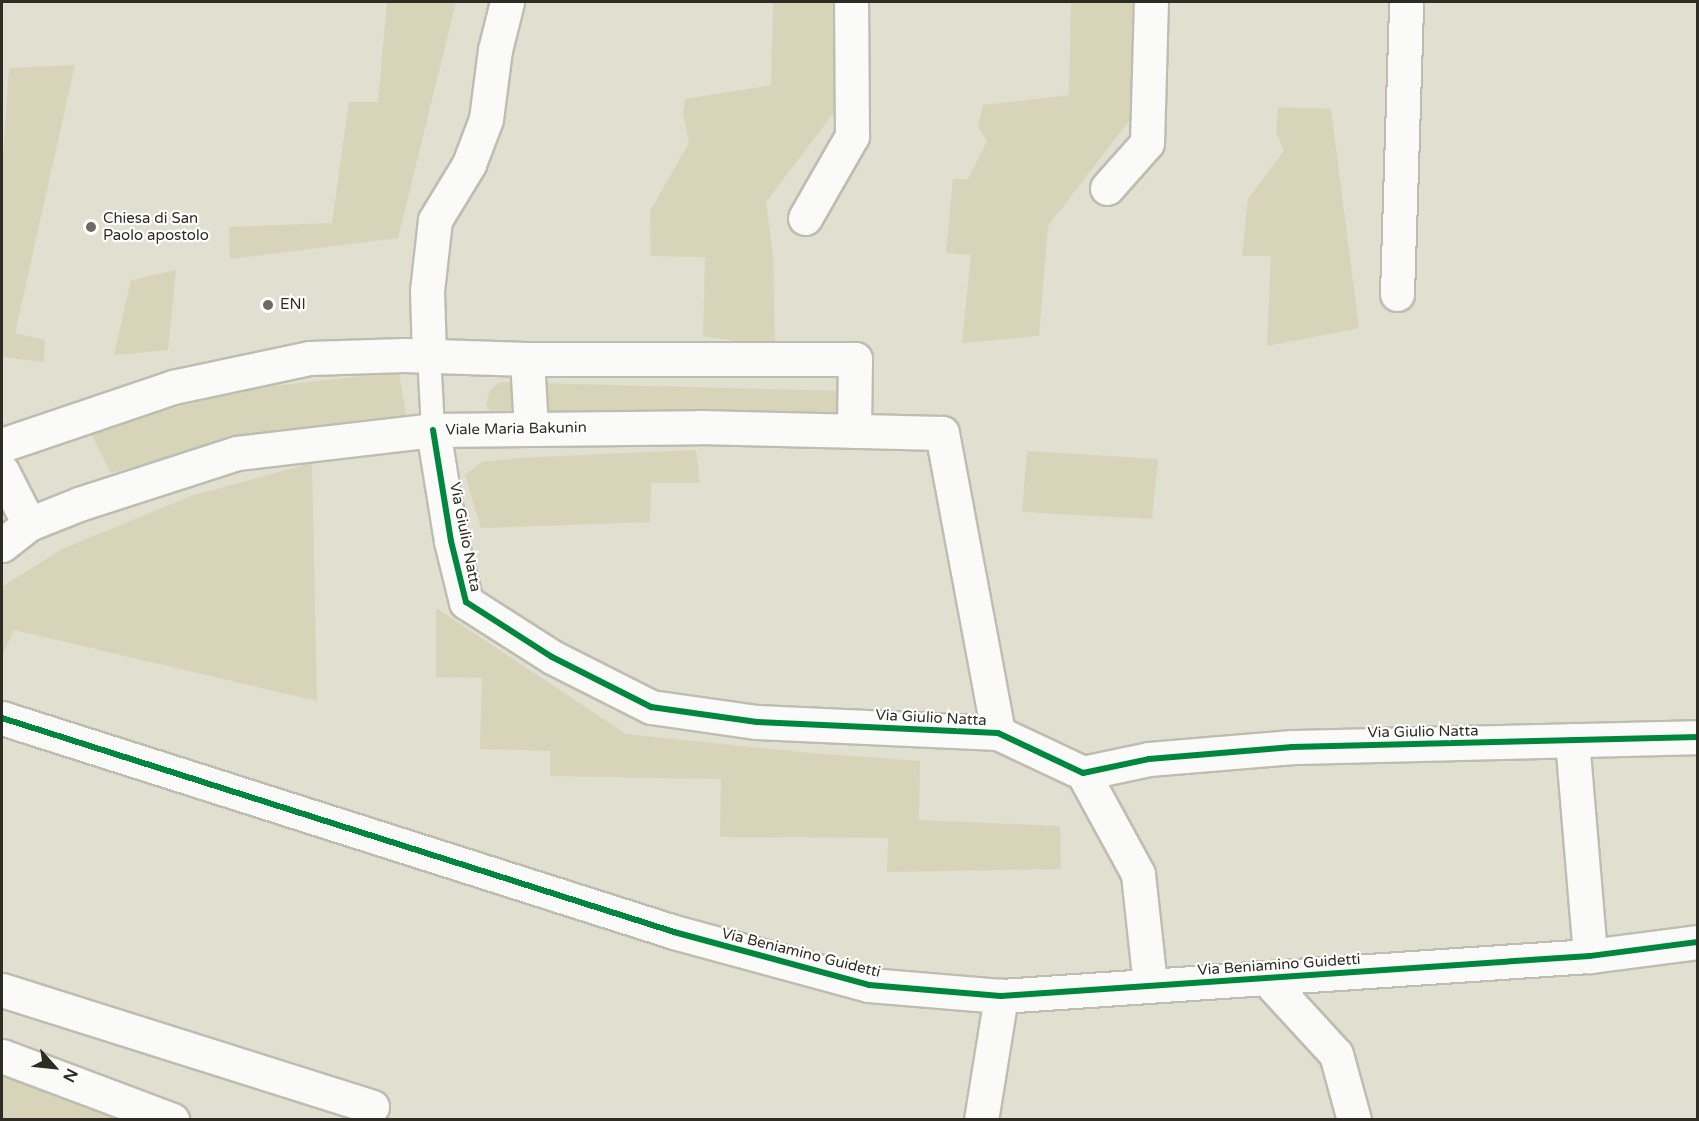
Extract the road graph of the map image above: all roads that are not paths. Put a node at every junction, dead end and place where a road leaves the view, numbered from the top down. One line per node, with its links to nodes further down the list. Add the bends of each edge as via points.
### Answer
1 (507, 2): 8 (street, via 495,50 486,119 469,164 435,220 427,291)
2 (851, 2): 6 (street, via 852,136)
3 (1151, 2): 5 (street, via 1147,143)
4 (1406, 2): 7 (street)
5 (1107, 189)
6 (805, 218)
7 (1397, 294)
8 (429, 355): 9 (street); 11 (lane); 13 (street, via 310,358 173,387)
9 (527, 359): 10 (street); 12 (street, via 855,359)
10 (531, 429): 11 (street, Viale Maria Bakunin); 12 (street, Viale Maria Bakunin, via 700,427)
11 (433, 430): 15 (street, Viale Maria Bakunin, via 237,453); 18 (street, Via Giulio Natta, via 451,541 466,602 552,657 651,707 757,722)
12 (854, 431): 18 (street, Viale Maria Bakunin, via 942,433)
13 (2, 444)
14 (2, 471): 15 (street)
15 (29, 524): 16 (street, Viale Maria Bakunin)
16 (2, 545)
17 (2, 718): 27 (street, Via Beniamino Guidetti, via 674,932 869,985)
18 (998, 733): 21 (street, Via Giulio Natta)
19 (1698, 737): 20 (street, Via Giulio Natta)
20 (1572, 740): 21 (street, Via Giulio Natta, via 1292,747 1149,759); 23 (street)
21 (1083, 773): 25 (street, via 1138,874)
22 (1698, 942): 23 (street, Via Beniamino Guidetti)
23 (1590, 956): 24 (street, Via Beniamino Guidetti)
24 (1266, 978): 25 (street, Via Beniamino Guidetti); 32 (street, via 1336,1054)
25 (1150, 985): 27 (street, Via Beniamino Guidetti)
26 (2, 990): 29 (street)
27 (1001, 996): 31 (street)
28 (2, 1056): 30 (street)
29 (372, 1107)
30 (172, 1119)
31 (981, 1119)
32 (1354, 1119)

